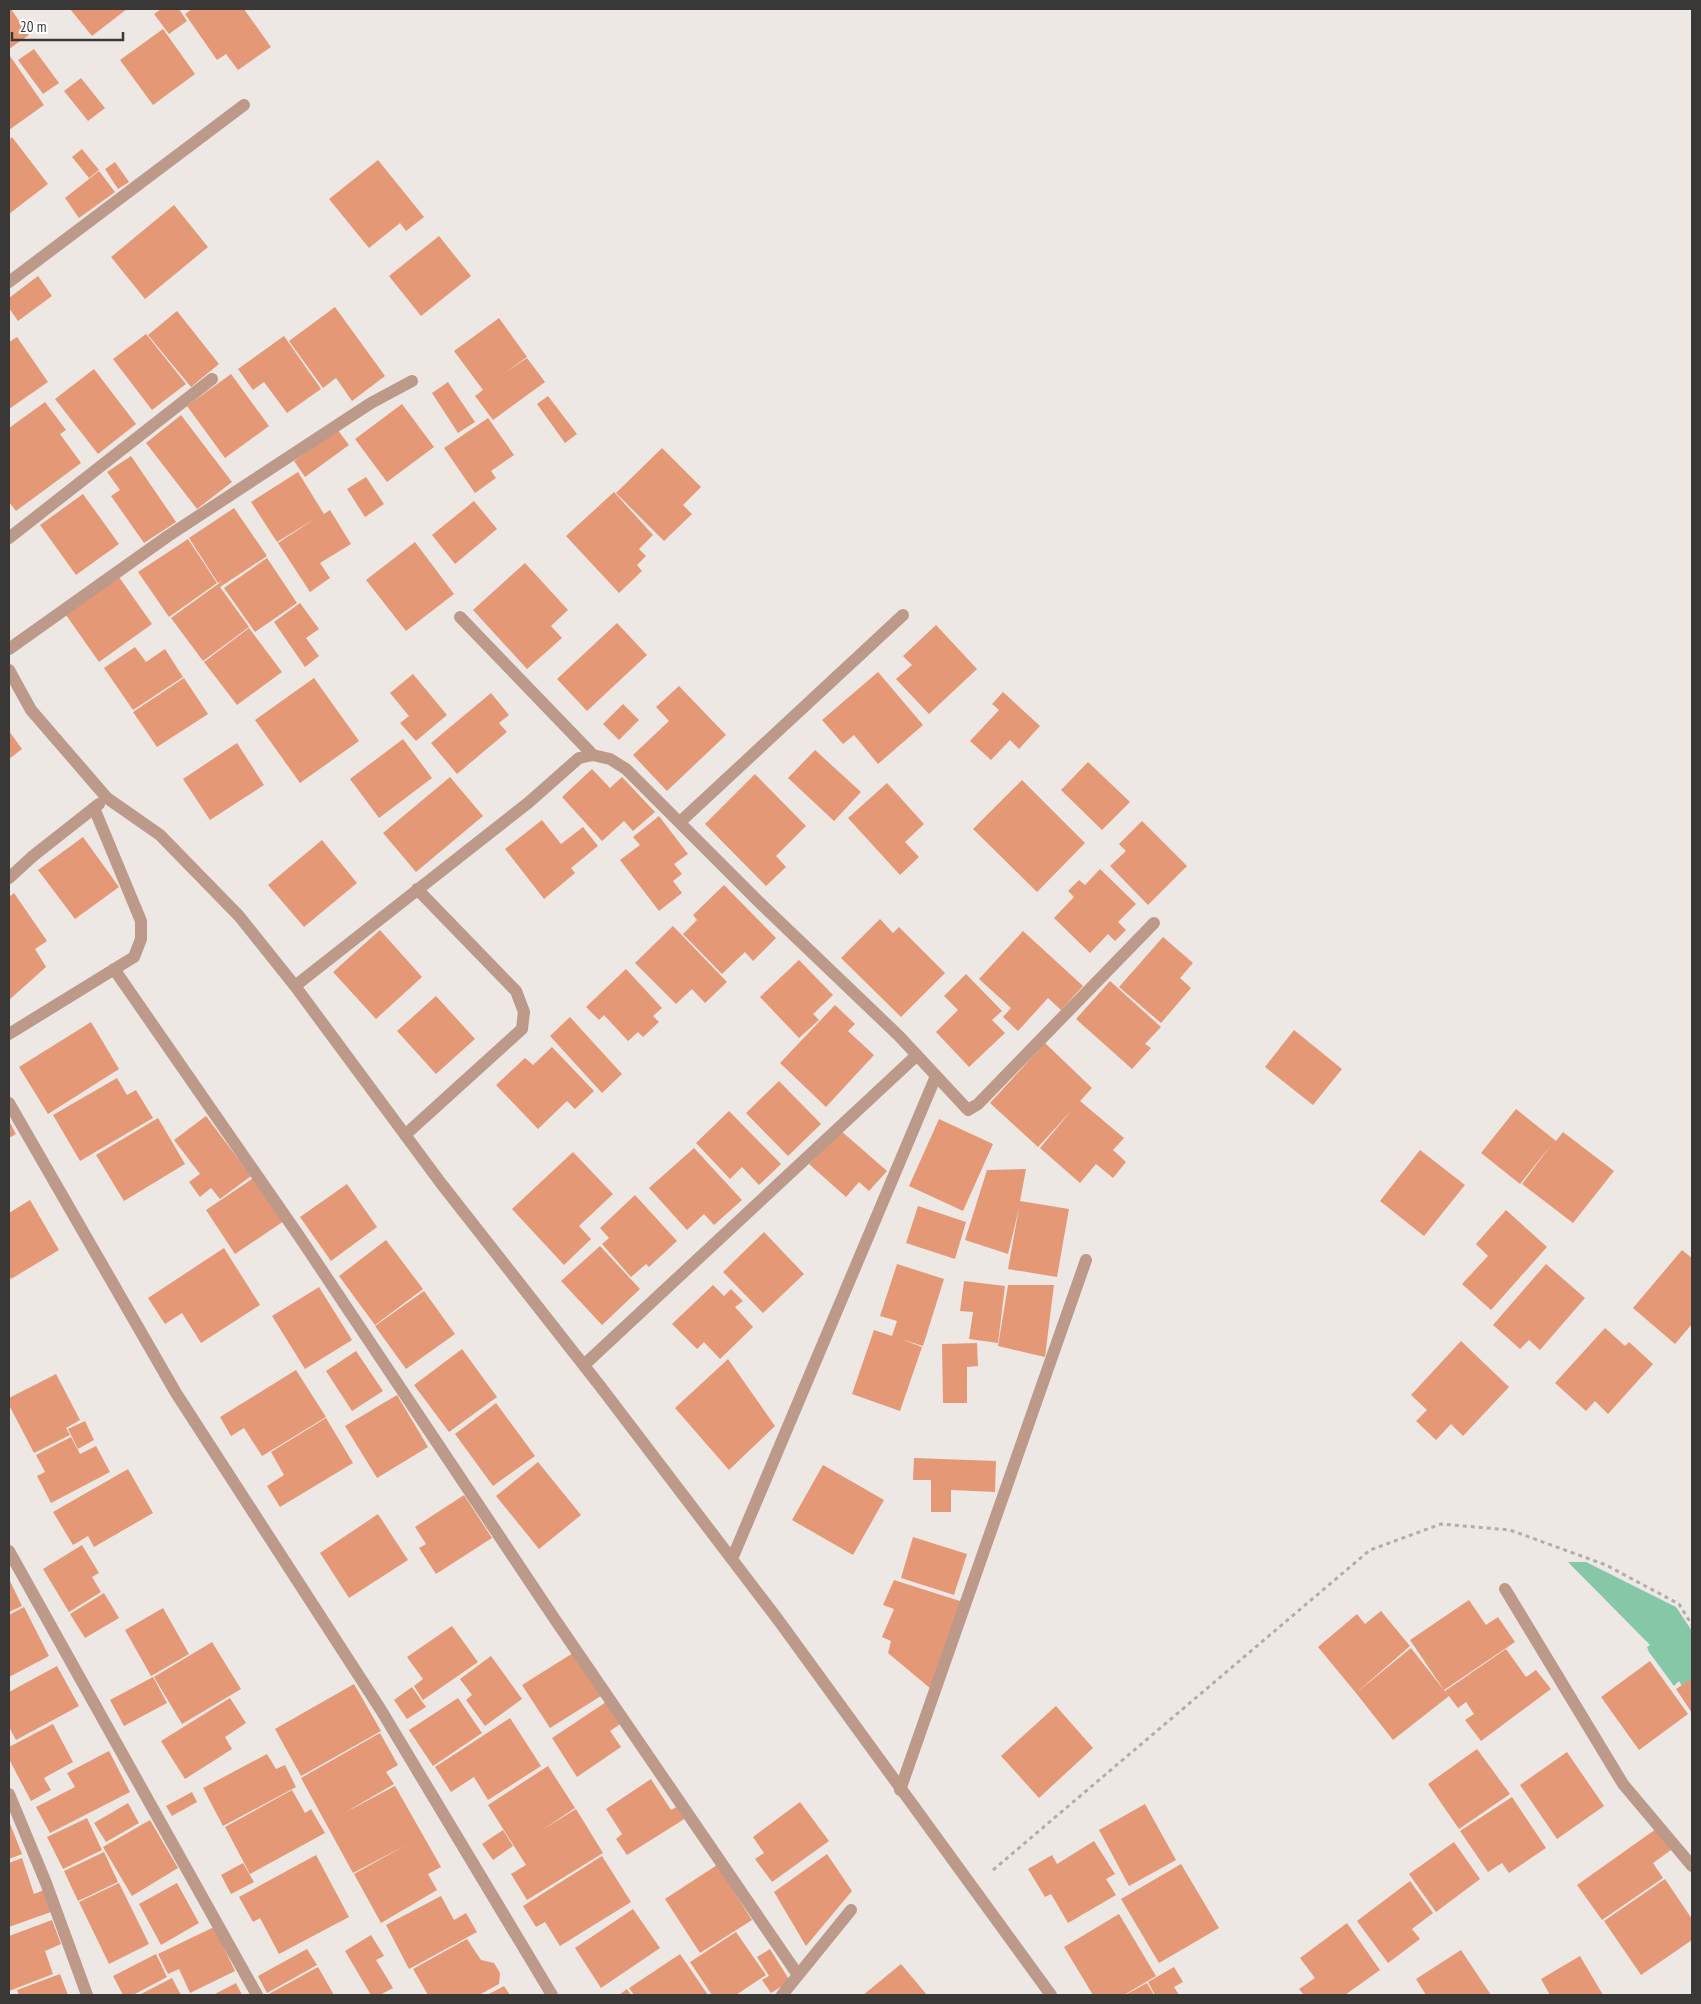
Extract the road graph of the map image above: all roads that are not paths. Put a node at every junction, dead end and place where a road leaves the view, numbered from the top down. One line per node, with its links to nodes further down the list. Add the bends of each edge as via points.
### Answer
1 (244, 105): 2 (street)
2 (9, 282)
3 (212, 379): 5 (street)
4 (412, 382): 8 (street, via 371,404 168,536)
5 (9, 538)
6 (903, 615): 13 (street)
7 (460, 617): 10 (street)
8 (9, 648)
9 (9, 670): 11 (street, via 31,710)
10 (593, 755): 13 (street, via 610,759 626,769); 15 (street, via 579,758 528,804)
11 (107, 798): 12 (street); 18 (street, via 160,835 239,916)
12 (94, 808): 14 (street); 17 (street, via 141,921 141,939 134,957)
13 (680, 822): 20 (street)
14 (9, 878)
15 (417, 889): 18 (street); 23 (street, via 516,991 524,1012 522,1029)
16 (1154, 923): 21 (street, via 978,1104 968,1110)
17 (114, 969): 19 (street); 33 (street, via 294,1228)
18 (295, 986): 23 (street)
19 (9, 1034)
20 (917, 1055): 21 (street); 25 (street)
21 (936, 1076): 27 (street)
22 (9, 1103): 36 (street, via 176,1393 381,1710)
23 (405, 1135): 25 (street)
24 (1086, 1260): 29 (street)
25 (584, 1365): 27 (street)
26 (9, 1550): 35 (street)
27 (732, 1559): 29 (street)
28 (1505, 1589): 31 (street, via 1623,1784)
29 (900, 1790): 38 (street)
30 (9, 1794): 34 (street)
31 (1692, 1866)
32 (852, 1910): 33 (street)
33 (798, 1976): 37 (street)
34 (88, 1995)
35 (257, 1995)
36 (552, 1995)
37 (782, 1995)
38 (1051, 1995)

